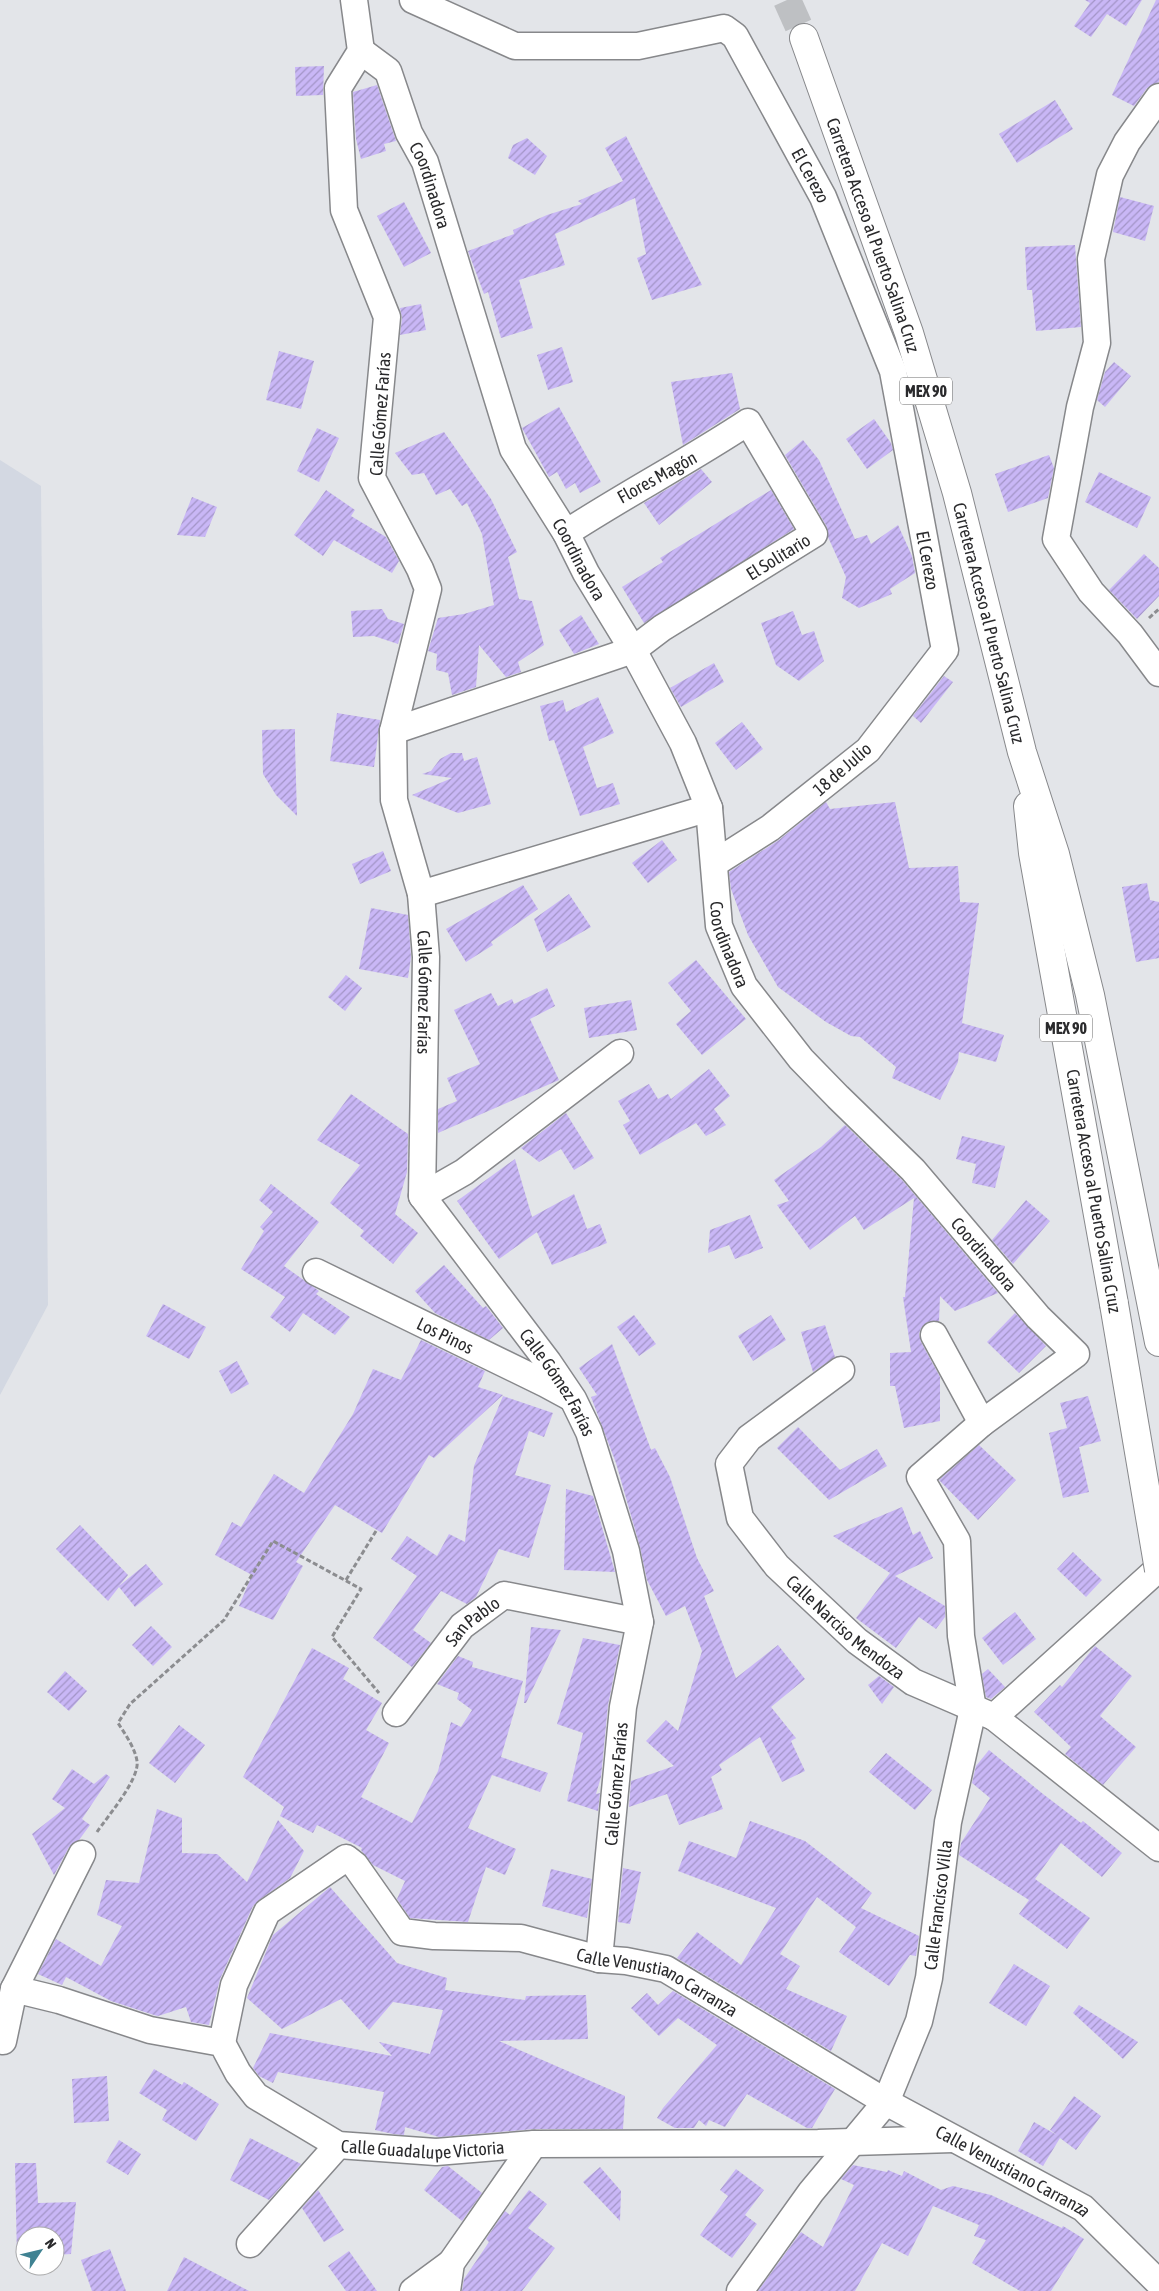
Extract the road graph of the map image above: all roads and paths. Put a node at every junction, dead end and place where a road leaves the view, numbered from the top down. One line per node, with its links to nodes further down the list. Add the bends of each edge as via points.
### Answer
1 (354, 0): 4 (street)
2 (413, 0): 9 (street, El Cerezo, via 515,46 638,46 724,28 735,36 822,197 893,371)
3 (804, 38): 12 (main road, Carretera Acceso al Puerto Salina Cruz / MEX 90, via 923,380 957,492)
4 (361, 51): 7 (street, Coordinadora, via 388,71 409,133 425,162 513,449); 11 (street, Calle Gómez Farías, via 338,88 344,210 387,317 372,478 428,589)
5 (1159, 97): 10 (street, via 1127,142 1110,175 1091,258 1097,343 1080,407 1056,539 1091,592 1130,634)
6 (748, 422): 7 (street, Flores Magón); 8 (street, El Solitario, via 814,534 662,628)
7 (566, 533): 8 (street, Coordinadora, via 586,573)
8 (633, 650): 11 (street); 13 (street, Coordinadora, via 684,743)
9 (945, 650): 14 (street, 18 de Julio, via 868,750 770,828)
10 (1159, 673)
11 (393, 731): 15 (street, Calle Gómez Farías, via 394,800)
12 (1022, 752): 20 (main road, Carretera Acceso al Puerto Salina Cruz / MEX 90, via 1055,854 1090,995); 25 (main road, Carretera Acceso al Puerto Salina Cruz / MEX 90, bridge, via 1033,853)
13 (709, 808): 14 (street, Coordinadora); 15 (street)
14 (715, 863): 23 (street, Coordinadora, via 719,926 744,986 838,1098 913,1170 1038,1317 1076,1354)
15 (421, 894): 17 (street, Calle Gómez Farías, via 426,957)
16 (620, 1053): 17 (street, via 464,1172)
17 (422, 1196): 22 (street, Calle Gómez Farías)
18 (316, 1272): 22 (street, Los Pinos)
19 (934, 1335): 23 (street)
20 (1159, 1342)
21 (840, 1370): 29 (street, Calle Narciso Mendoza, via 749,1438 729,1464 740,1518 777,1566 858,1640 913,1682)
22 (573, 1399): 27 (street, Calle Gómez Farías, via 589,1432 626,1550)
23 (982, 1423): 29 (street, Coordinadora, via 920,1477 957,1541 960,1636)
24 (376, 1531): 26 (path)
25 (1159, 1569): 29 (street)
26 (346, 1580): 28 (path, via 361,1589 332,1637); 31 (path, via 273,1541 224,1620 130,1704 118,1723 137,1762 131,1783)
27 (640, 1622): 28 (street, San Pablo, via 504,1595 462,1626); 32 (street, Calle Gómez Farías, via 623,1707)
28 (396, 1713)
29 (984, 1713): 30 (street, Calle Narciso Mendoza); 37 (street, Calle Francisco Villa, via 948,1822 929,1978 920,2022)
30 (1159, 1848)
31 (82, 1854): 33 (street)
32 (599, 1958): 36 (street, Calle Venustiano Carranza, via 521,1938 402,1932 356,1865 346,1858 267,1912 234,1985); 37 (street, Calle Venustiano Carranza, via 666,1969)
33 (14, 1989): 34 (street); 36 (street, via 150,2030)
34 (4, 2015): 35 (street)
35 (3, 2041)
36 (222, 2043): 41 (street, Calle Guadalupe Victoria, via 238,2073 256,2096)
37 (886, 2102): 38 (street, Calle Venustiano Carranza); 39 (street, Calle Francisco Villa)
38 (955, 2139): 39 (street, Calle Guadalupe Victoria); 44 (street, Calle Venustiano Carranza, via 1082,2208)
39 (851, 2143): 40 (street, Calle Guadalupe Victoria); 47 (street, Calle Francisco Villa, via 811,2192)
40 (534, 2144): 41 (street, Calle Guadalupe Victoria, via 436,2152); 43 (street)
41 (338, 2145): 42 (street)
42 (250, 2244)
43 (452, 2264): 45 (street); 46 (street)
44 (1159, 2283)
45 (413, 2291)
46 (447, 2291)
47 (740, 2291)

